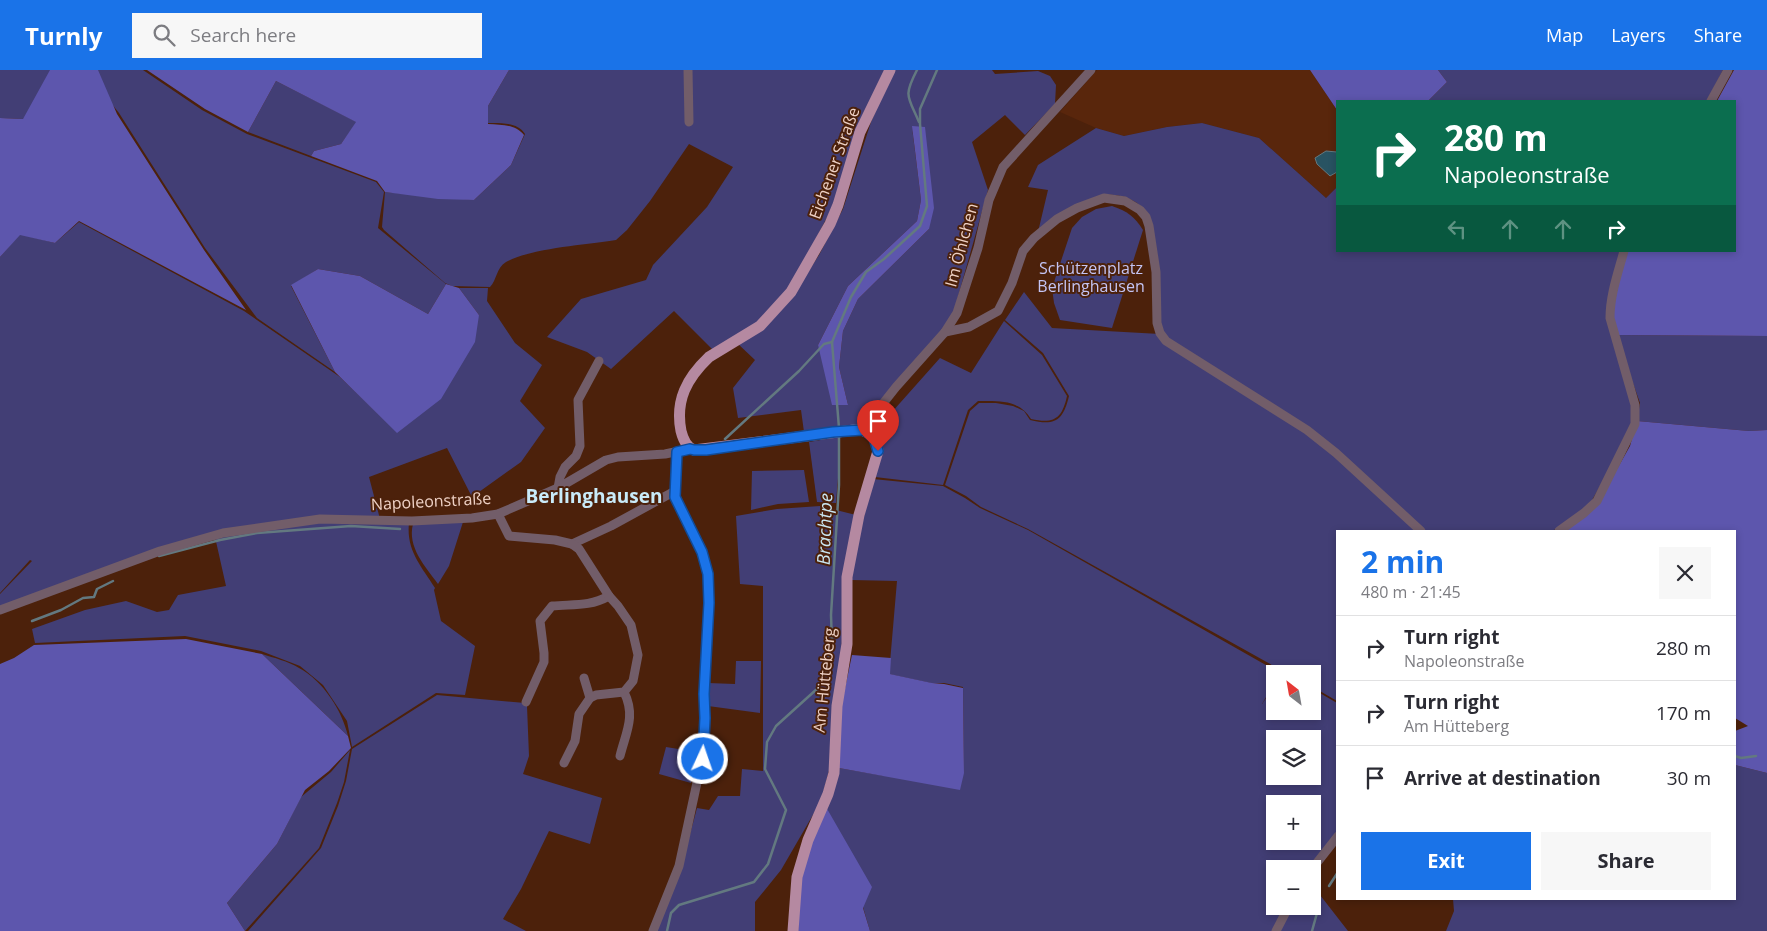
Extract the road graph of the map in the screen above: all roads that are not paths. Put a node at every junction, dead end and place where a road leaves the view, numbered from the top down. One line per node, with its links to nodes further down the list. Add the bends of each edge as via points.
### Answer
1 (688, 70): 6 (street)
2 (890, 70): 11 (main road, Eichener Straße, via 860,132 830,224 791,292 760,326 709,357 685,387 680,402 680,425)
3 (1091, 70): 8 (street, Im Öhlchen, via 1003,167 988,200 978,248 957,313)
4 (1728, 70): 5 (street)
5 (1712, 100)
6 (689, 122)
7 (1624, 252): 17 (street, via 1610,304 1610,318 1635,405 1635,424 1597,502)
8 (945, 332): 10 (street, Im Öhlchen); 16 (street, via 969,327 998,311 1012,284 1023,251 1056,219 1104,198 1125,201 1140,210 1149,226 1156,272 1157,323 1166,341 1307,430)
9 (599, 361): 13 (street, via 578,400 580,446 560,476)
10 (857, 430): 11 (main road, Napoleonstraße, via 706,450); 31 (main road, Am Hütteberg, via 874,438 878,451 859,515 848,577 847,644 837,706 834,773 796,877)
11 (690, 449): 12 (street, Napoleonstraße)
12 (677, 452): 13 (street, Napoleonstraße, via 606,460); 14 (street)
13 (558, 488): 15 (street, Napoleonstraße)
14 (675, 491): 18 (street); 30 (street, via 677,503 704,557 708,574 704,750 678,866)
15 (498, 514): 18 (street, via 510,536); 20 (street, Napoleonstraße, via 412,521 320,519 224,533 160,551)
16 (1420, 530)
17 (1560, 530)
18 (572, 544): 19 (street, via 579,549)
19 (609, 596): 22 (street, via 631,625 638,655 633,681); 24 (street, via 584,606 552,606 540,621 544,662)
20 (0, 610)
21 (584, 678): 23 (street)
22 (624, 692): 23 (street); 25 (street, via 631,714)
23 (590, 698): 26 (street, via 579,714 575,741)
24 (526, 702)
25 (620, 756)
26 (564, 763)
27 (1336, 839): 28 (street)
28 (1319, 860)
29 (1284, 915): 32 (street)
30 (653, 931)
31 (793, 931)
32 (1276, 931)

